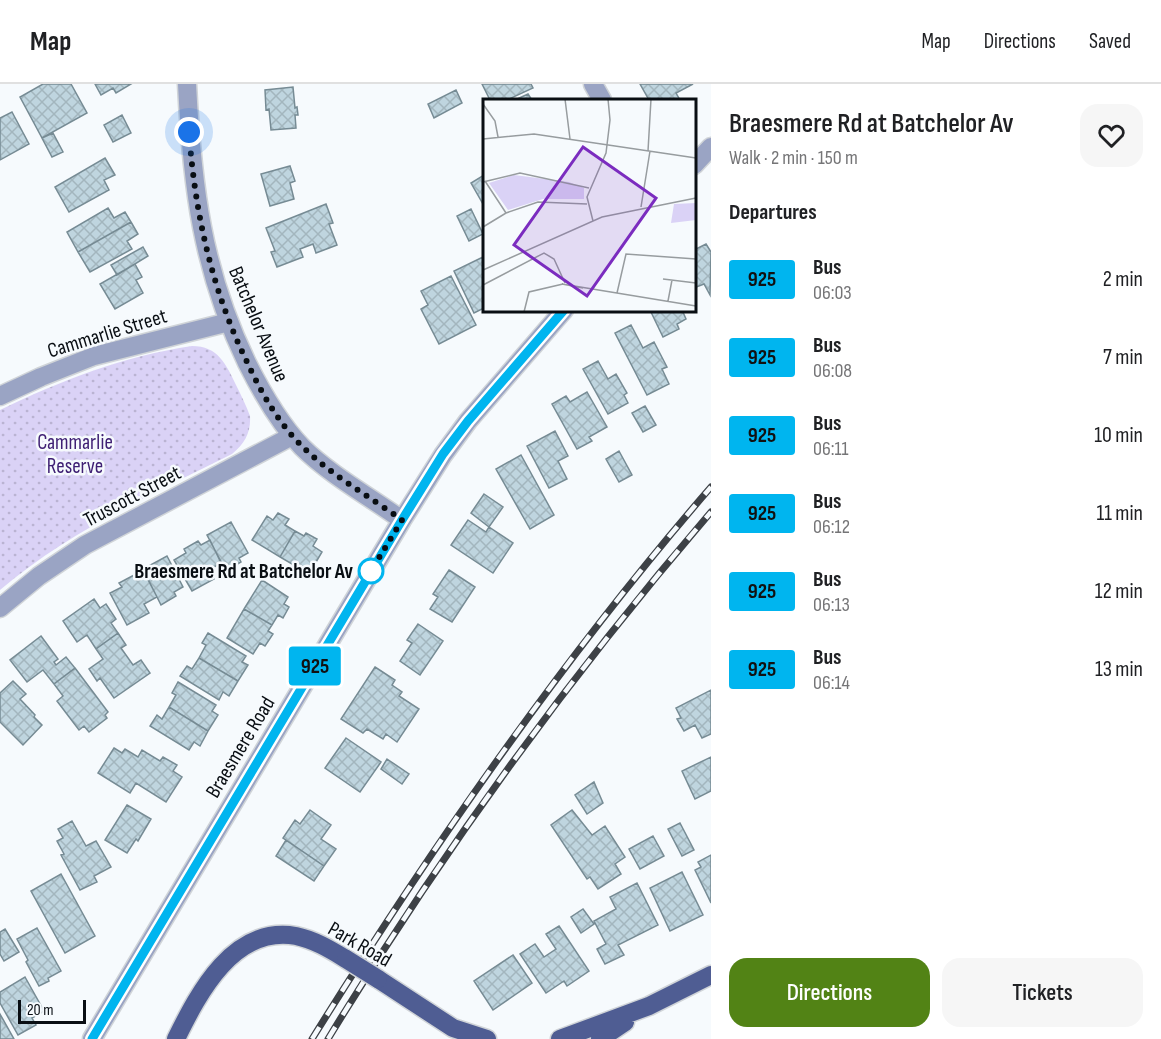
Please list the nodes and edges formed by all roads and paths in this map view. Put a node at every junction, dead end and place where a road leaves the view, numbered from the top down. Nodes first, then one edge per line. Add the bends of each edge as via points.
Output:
1 (187, 84) edge
2 (593, 84) edge
3 (601, 99) edge
4 (711, 147) edge
5 (696, 163) edge
6 (562, 312) edge
7 (229, 322) junction
8 (0, 396) edge
9 (292, 436) junction
10 (402, 520) junction
11 (0, 608) edge
12 (711, 975) edge
13 (649, 1006) junction
14 (455, 1033) edge
15 (92, 1039) edge
16 (176, 1039) edge
17 (487, 1039) edge
18 (560, 1039) edge
19 (600, 1039) edge

1 - 7 street, Batchelor Avenue via 197,207 212,276
2 - 3 street
4 - 5 street
6 - 10 street, Braesmere Road via 468,421
7 - 8 street, Cammarlie Street via 94,356
7 - 9 street, Batchelor Avenue via 258,386
9 - 10 street, Batchelor Avenue via 313,457
9 - 11 street, Truscott Street via 85,545
10 - 15 street, Braesmere Road
12 - 13 main road
13 - 18 main road
13 - 19 main road
14 - 16 main road, Park Road, bridge via 322,945 297,936 273,935 253,941 231,955 193,1005
14 - 17 main road, Park Road

